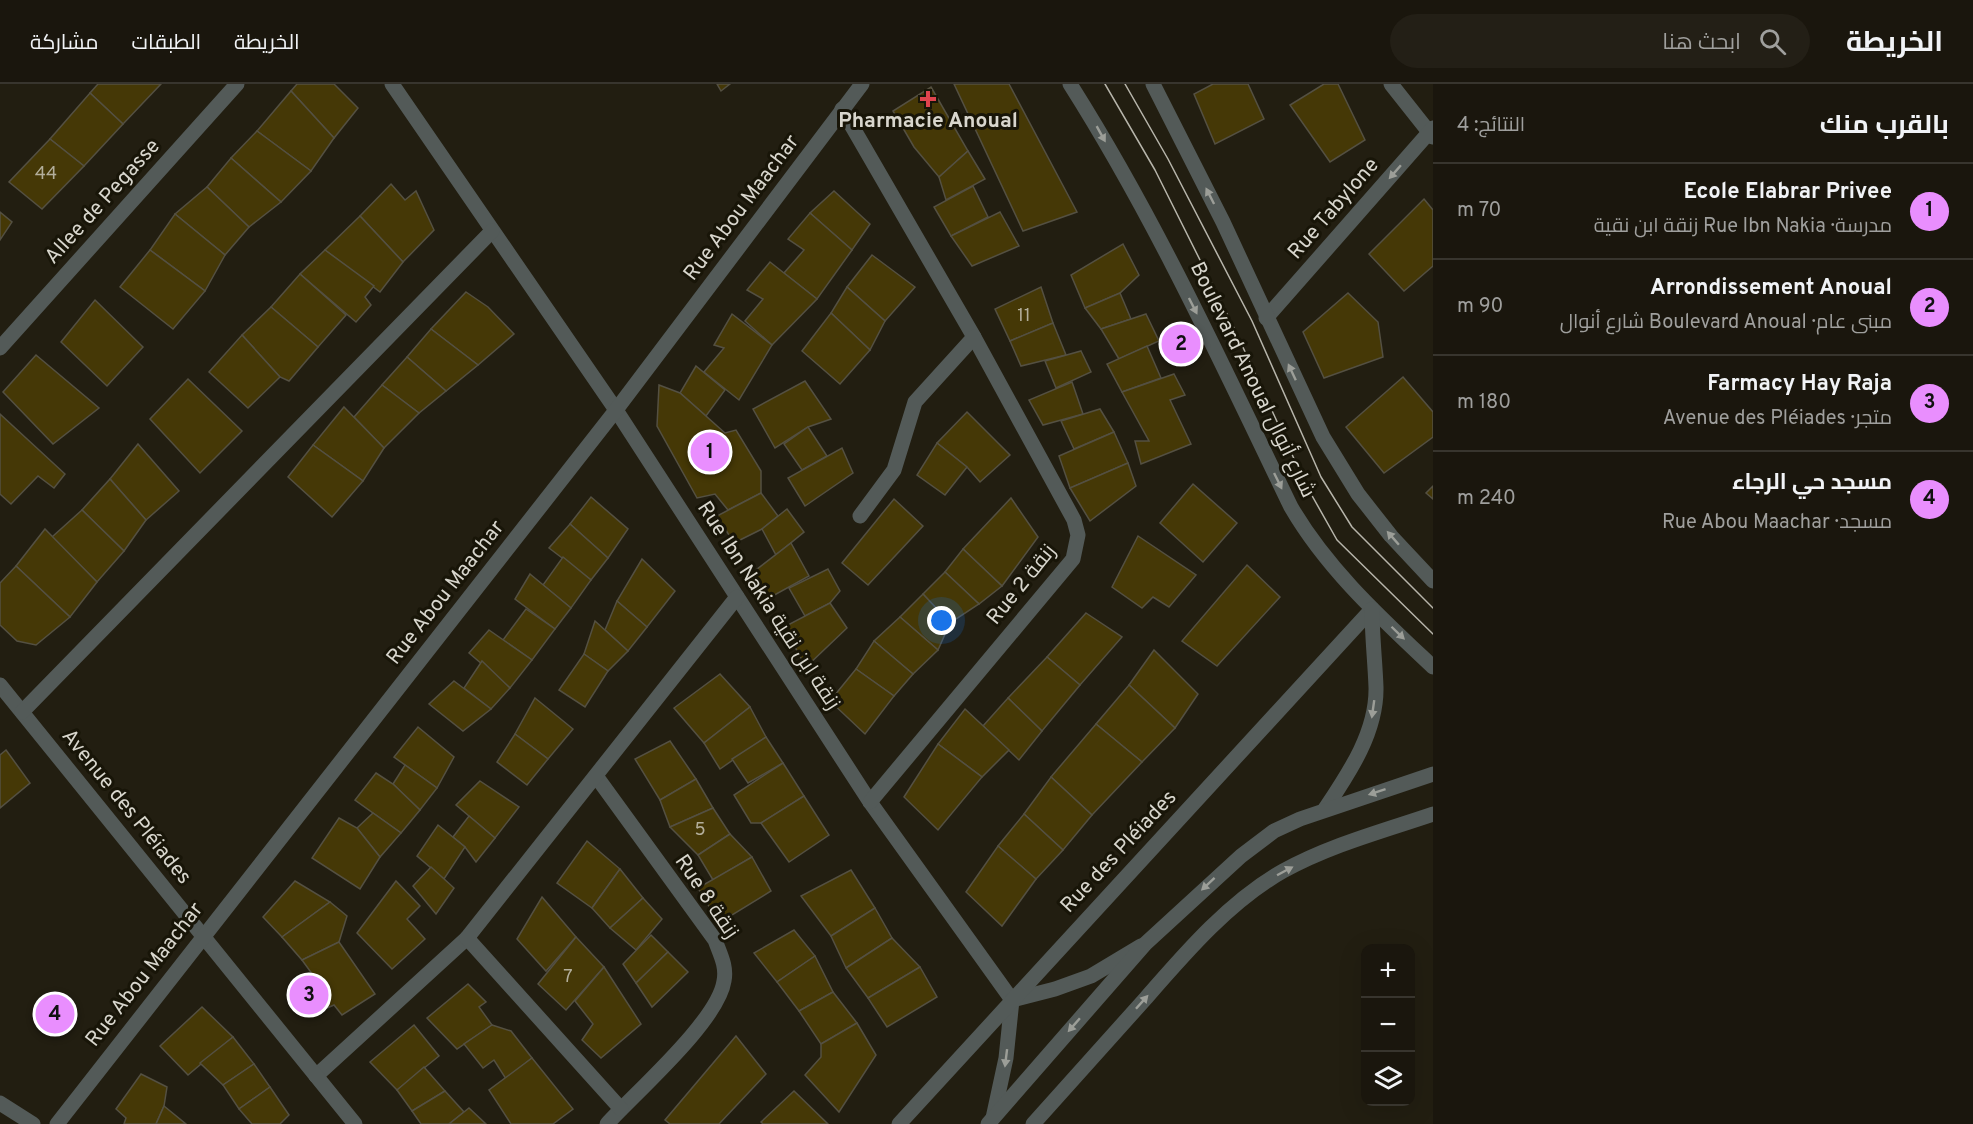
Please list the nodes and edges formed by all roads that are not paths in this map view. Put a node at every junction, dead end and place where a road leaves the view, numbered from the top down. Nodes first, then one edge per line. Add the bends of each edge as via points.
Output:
1 (237, 84) edge
2 (392, 84) edge
3 (862, 84) edge
4 (1070, 84) edge
5 (1153, 84) edge
6 (1391, 84) edge
7 (842, 109) junction
8 (1432, 133) edge
9 (492, 231) junction
10 (1266, 318) junction
11 (974, 337) junction
12 (0, 348) edge
13 (616, 410) junction
14 (860, 516) dead end
15 (1433, 581) edge
16 (737, 597) junction
17 (1372, 609) junction
18 (1433, 667) edge
19 (0, 685) edge
20 (22, 712) junction
21 (1433, 774) edge
22 (596, 776) junction
23 (870, 802) junction
24 (1325, 809) junction
25 (1433, 814) edge
26 (203, 935) junction
27 (467, 938) junction
28 (1146, 944) junction
29 (1012, 1000) junction
30 (316, 1076) junction
31 (0, 1103) edge
32 (621, 1108) junction
33 (990, 1121) edge
34 (33, 1124) edge
35 (57, 1124) edge
36 (355, 1124) edge
37 (607, 1124) edge
38 (898, 1124) edge
39 (1033, 1124) edge

1 - 12 street, Allee de Pegasse
2 - 9 street, Rue Ibn Nakia زنقة ابن نقية
3 - 7 street, Rue Abou Maachar
4 -> 17 street, Boulevard Anoual شارع أنوال via 1172,264 1296,516 1307,535
10 -> 5 street, Boulevard Anoual شارع أنوال via 1223,222
6 - 8 street
7 - 11 street, Rue 2 زنقة
7 - 13 street, Rue Abou Maachar
8 -> 10 street, Rue Tabylone
9 - 13 street, Rue Ibn Nakia زنقة ابن نقية
9 - 20 street
15 -> 10 street, Boulevard Anoual شارع أنوال via 1358,494 1323,437
11 - 14 street via 915,402 894,470
11 - 23 street, Rue 2 زنقة via 1074,520 1077,546 1073,559
13 - 16 street, Rue Ibn Nakia زنقة ابن نقية
13 - 26 street, Rue Abou Maachar
16 - 22 street
16 - 23 street, Rue Ibn Nakia زنقة ابن نقية
17 -> 18 street, Boulevard Anoual شارع أنوال
17 -> 24 street via 1376,688 1373,717 1347,776
17 - 29 street, Rue des Pléiades
19 - 20 street, Avenue des Pléiades
20 - 26 street, Avenue des Pléiades
21 -> 24 street
22 - 27 street
22 - 32 street, Rue 8 زنقة via 715,940 724,965 724,982 702,1024
23 - 29 street, Rue Ibn Nakia زنقة ابن نقية
24 -> 28 street via 1274,831 1241,856
39 -> 25 street via 1179,961 1261,885 1333,848
26 - 30 street, Avenue des Pléiades
26 - 35 street, Rue Abou Maachar
27 - 30 street
27 - 32 street
28 - 29 street via 1091,976
28 -> 33 street
29 -> 33 street via 1006,1058
29 - 38 street, Rue des Pléiades
30 - 36 street, Avenue des Pléiades
31 - 34 street
32 - 37 street, Rue 8 زنقة

